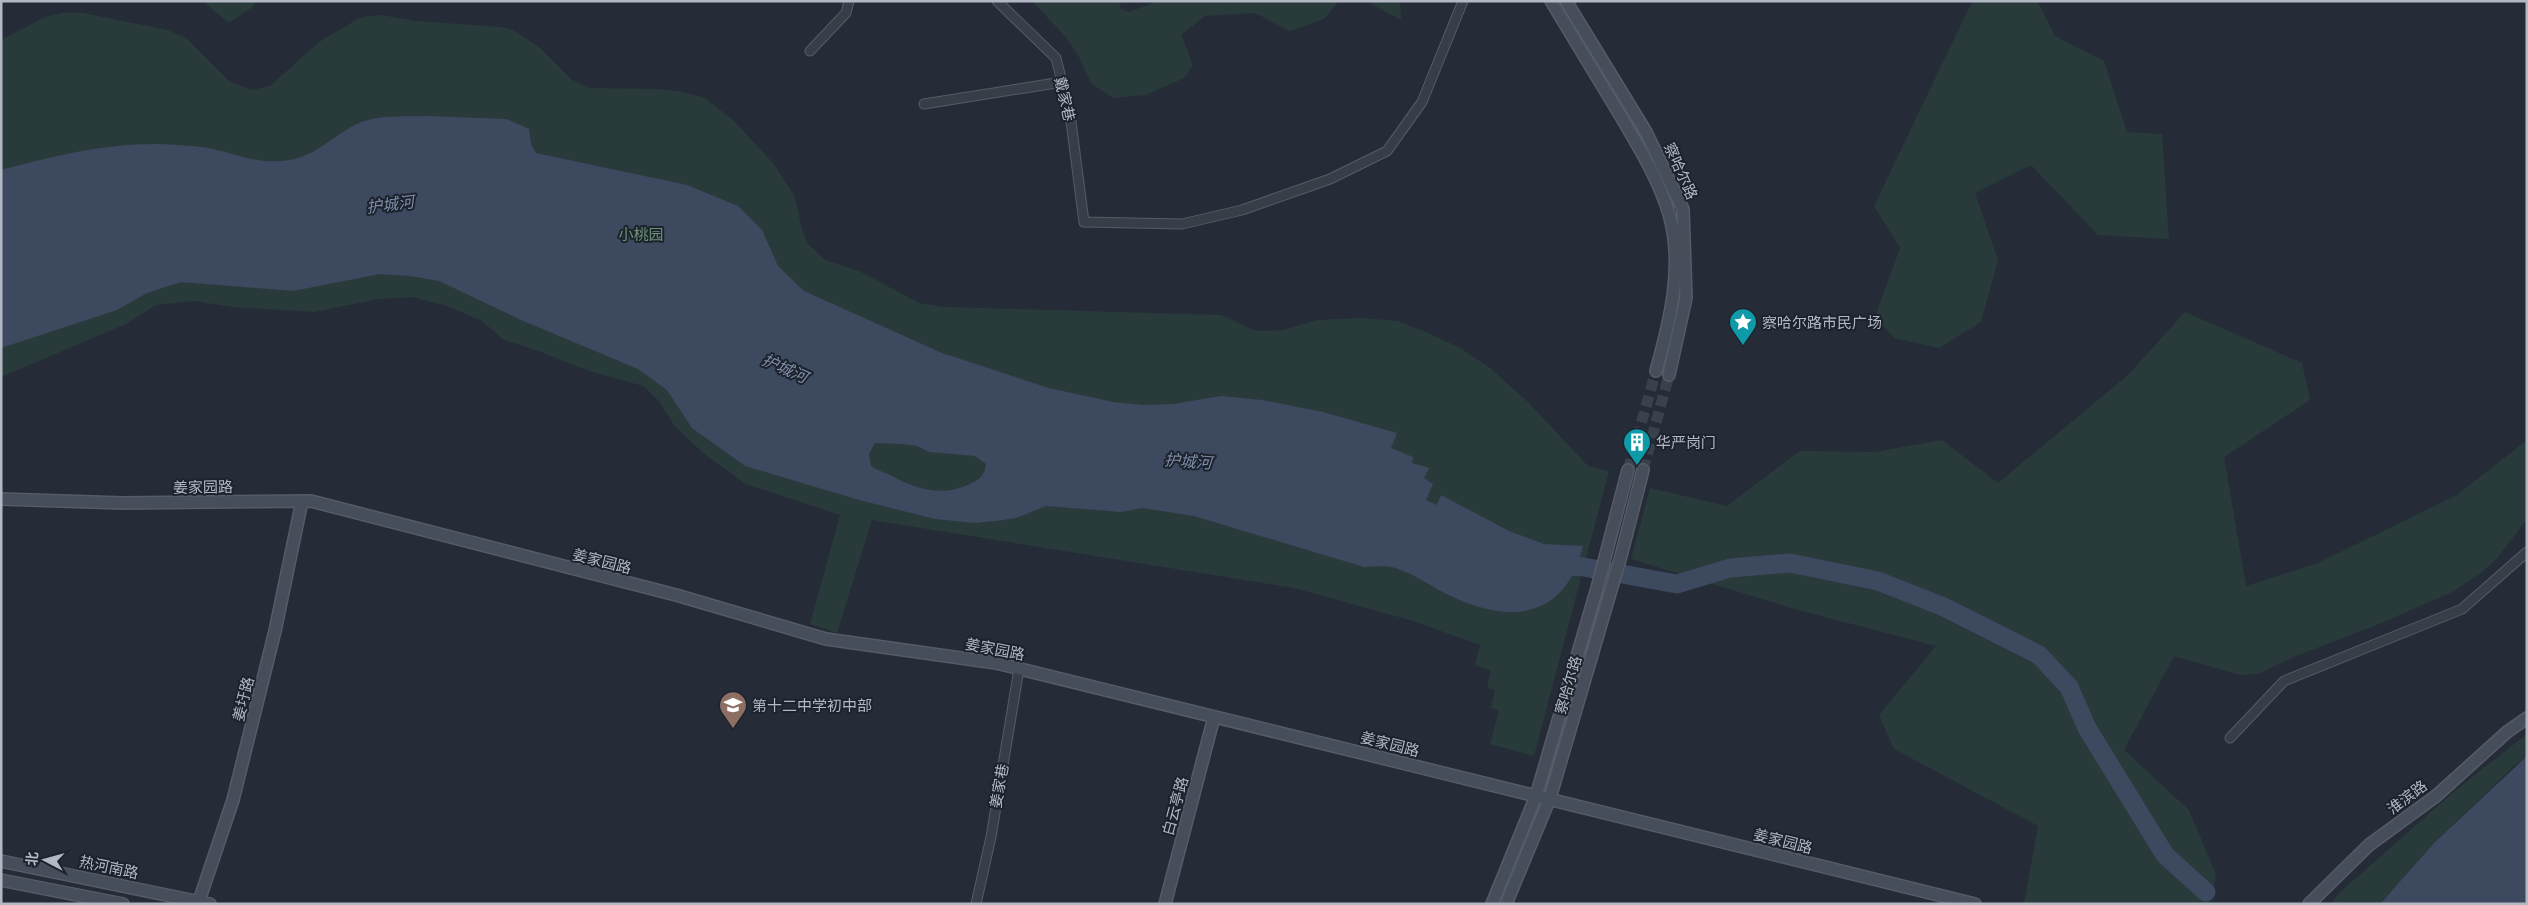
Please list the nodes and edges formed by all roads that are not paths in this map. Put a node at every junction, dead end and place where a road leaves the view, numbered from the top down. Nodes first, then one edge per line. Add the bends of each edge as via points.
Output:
1 (849, 1) edge
2 (997, 1) edge
3 (1463, 1) edge
4 (1551, 1) edge
5 (1566, 1) edge
6 (810, 51) dead end
7 (1062, 82) junction
8 (924, 104) dead end
9 (1656, 371) tunnel mouth
10 (1669, 375) tunnel mouth
11 (1628, 470) tunnel mouth
12 (1643, 470) tunnel mouth
13 (1, 499) edge
14 (302, 501) junction
15 (2527, 552) edge
16 (1019, 669) junction
17 (1214, 717) junction
18 (2527, 718) edge
19 (2230, 738) dead end
20 (1536, 796) junction
21 (1550, 798) junction
22 (1, 861) edge
23 (1, 880) edge
24 (203, 903) edge
25 (123, 904) edge
26 (976, 904) edge
27 (1164, 904) edge
28 (1492, 904) edge
29 (1506, 904) edge
30 (1975, 904) edge
31 (2308, 904) edge

1 - 6 street via 846,12
2 - 7 street, 戴家巷 via 1056,58
3 - 7 street, 戴家巷 via 1422,102 1387,151 1330,179 1233,212 1182,224 1084,222 1070,114
4 - 9 street, 察哈尔路 via 1650,168 1669,214 1675,267 1673,294
5 - 10 street, 察哈尔路 via 1646,132 1683,209 1686,298
7 - 8 street
11 - 20 street, 察哈尔路
12 - 21 street, 察哈尔路
13 - 14 street, 姜家园路 via 122,503
14 - 16 street, 姜家园路 via 676,595 826,639
14 - 24 street, 姜圩路 via 275,632 233,800
15 - 19 street via 2462,609 2284,681
16 - 17 street, 姜家园路
16 - 26 street, 姜家巷 via 991,837
17 - 20 street, 姜家园路
17 - 27 street, 白云亭路
18 - 31 street, 淮滨路 via 2436,796 2369,844
20 - 21 street, 姜家园路
20 - 28 street, 察哈尔路
21 - 29 street, 察哈尔路
21 - 30 street, 姜家园路
22 - 24 street, 热河南路
23 - 25 street

